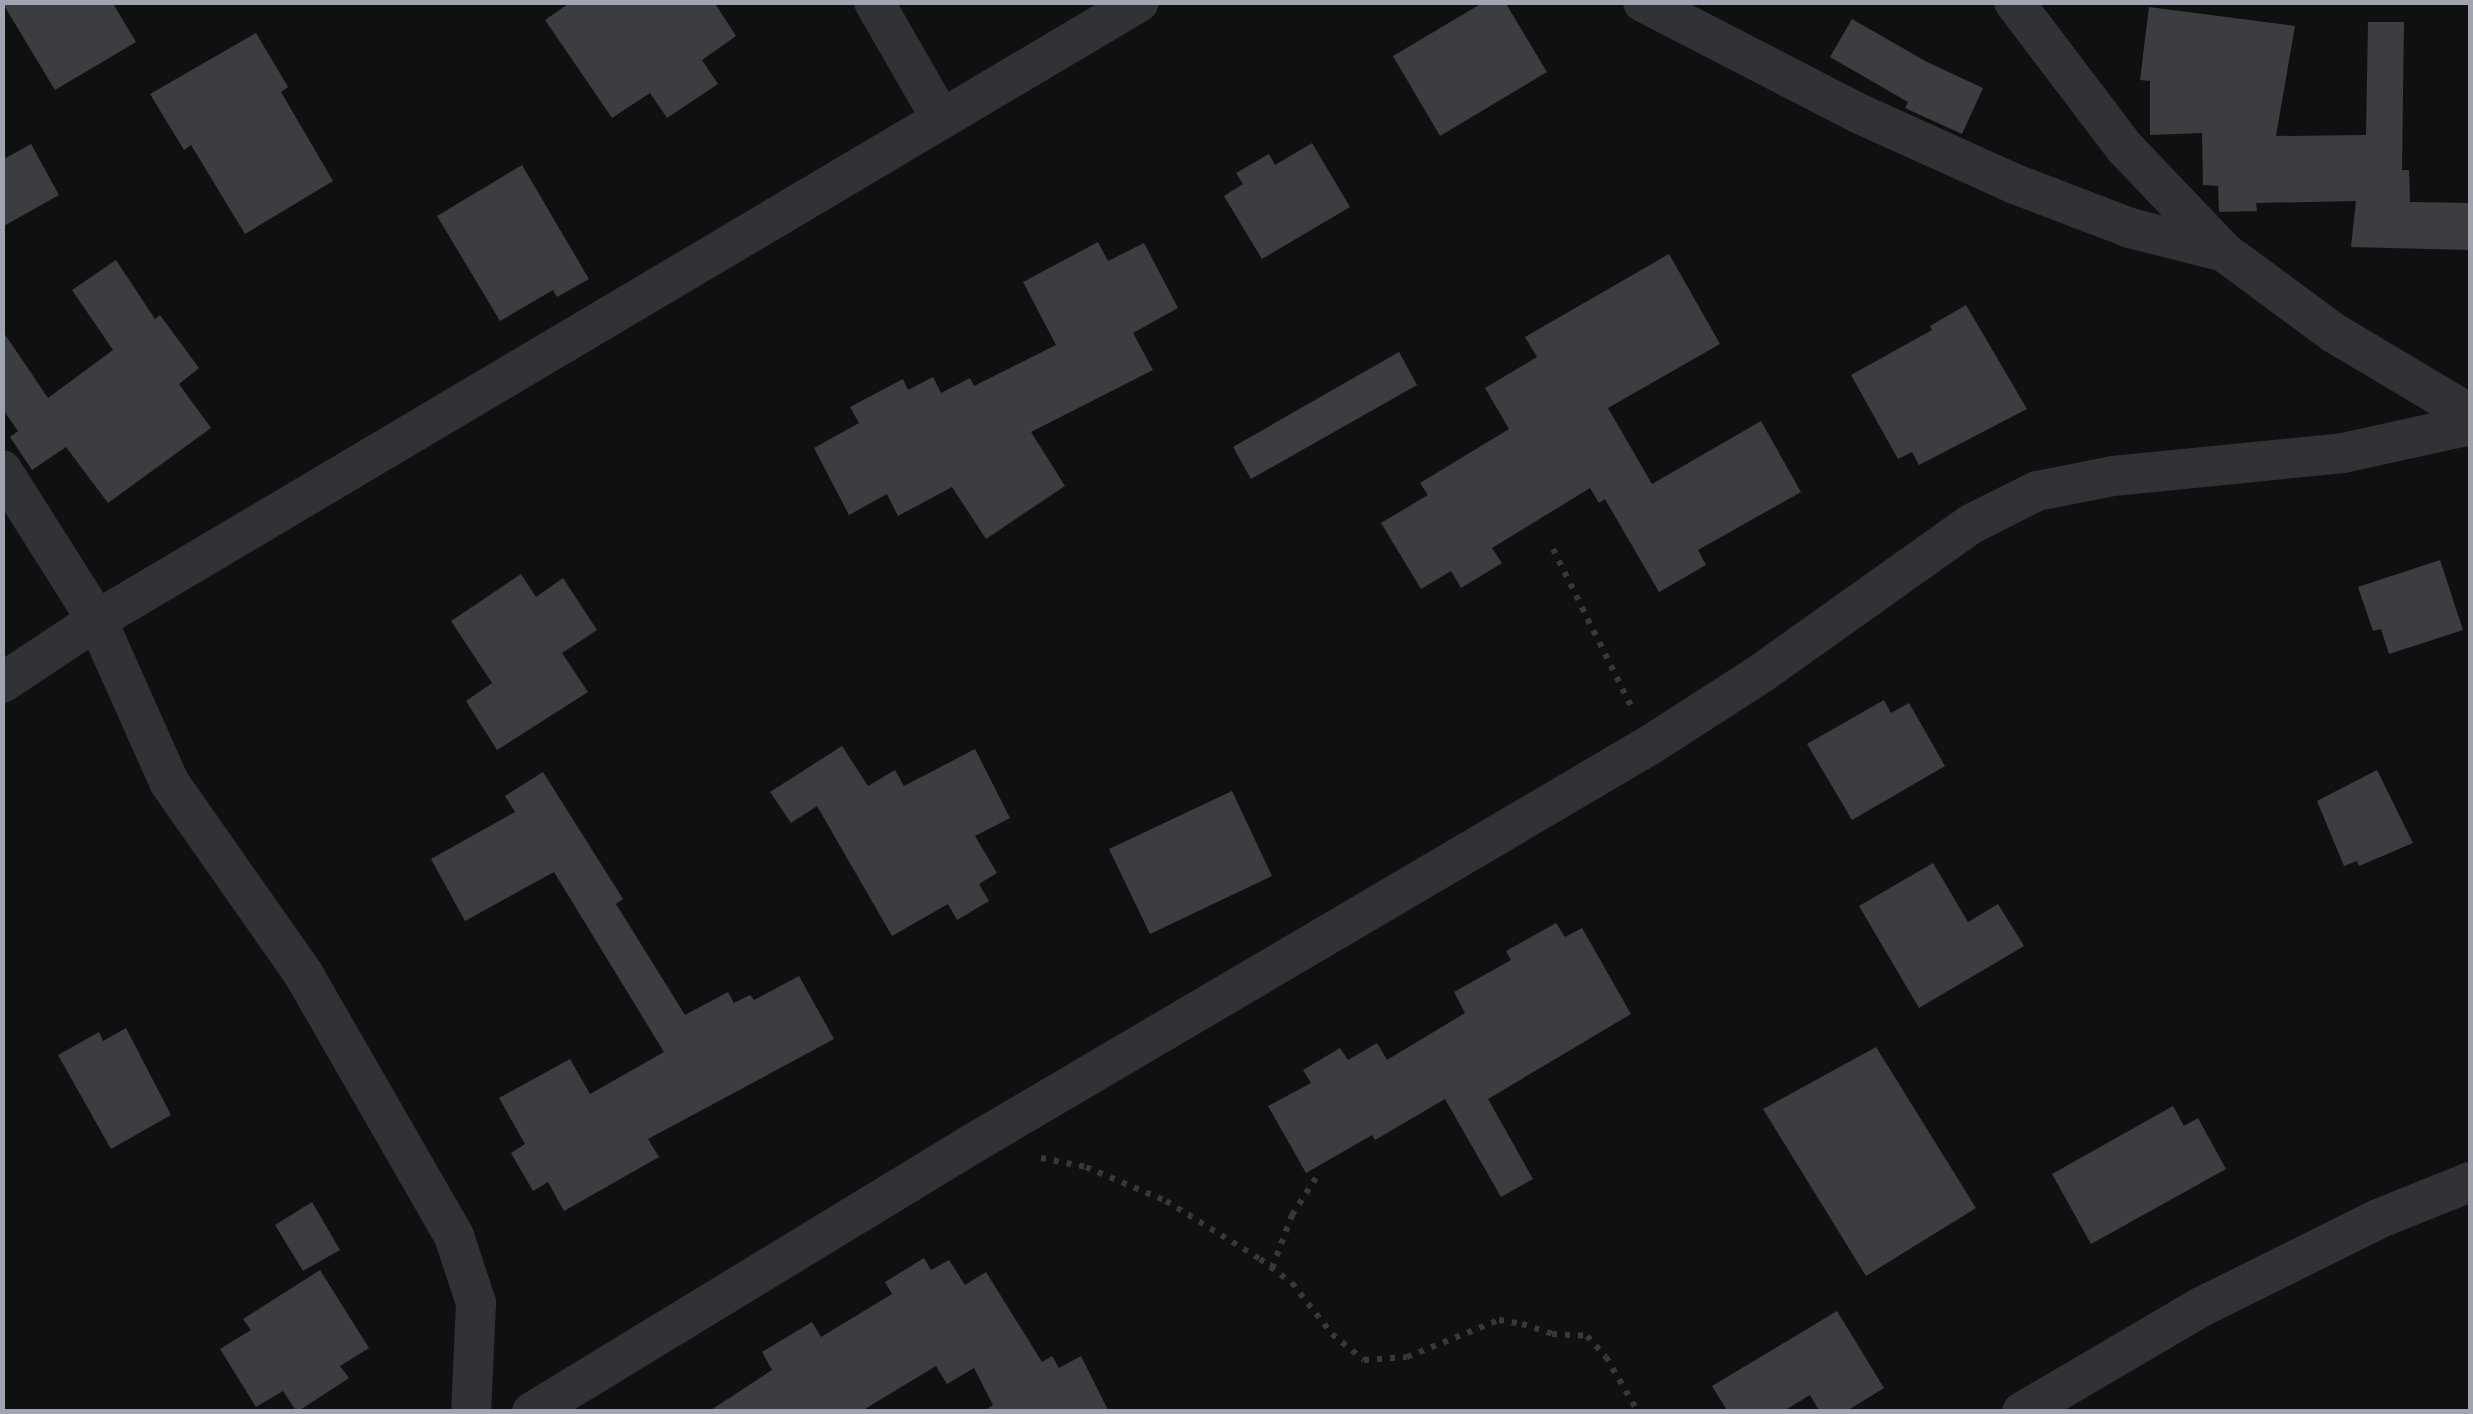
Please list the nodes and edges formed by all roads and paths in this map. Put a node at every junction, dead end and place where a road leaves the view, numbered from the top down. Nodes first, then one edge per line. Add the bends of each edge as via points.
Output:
1 (874, 2) edge
2 (1139, 2) edge
3 (1643, 2) edge
4 (2014, 2) edge
5 (940, 117) junction
6 (2224, 252) junction
7 (2470, 414) edge
8 (2470, 425) edge
9 (2, 470) edge
10 (1553, 549) dead end
11 (97, 620) junction
12 (2, 683) edge
13 (1650, 745) junction
14 (972, 1144) junction
15 (1317, 1176) dead end
16 (2470, 1182) edge
17 (1272, 1268) junction
18 (553, 1406) edge
19 (471, 1412) edge
20 (1638, 1412) edge
21 (2022, 1412) edge

1 - 5 street
2 - 5 street
3 - 6 street via 1860,114 2015,184 2130,228
4 - 6 street via 2126,148
5 - 11 street
6 - 7 street via 2334,333
8 - 13 street via 2343,454 2113,476 2037,491 1971,524
9 - 11 street
10 - 13 path
11 - 12 street
11 - 19 street via 169,782 304,975 454,1236 476,1303
13 - 14 street
14 - 17 path via 1086,1167 1166,1201
14 - 18 street
15 - 17 path via 1292,1215
16 - 21 street via 2378,1219 2201,1307
17 - 20 path via 1364,1360 1407,1357 1499,1320 1587,1336

